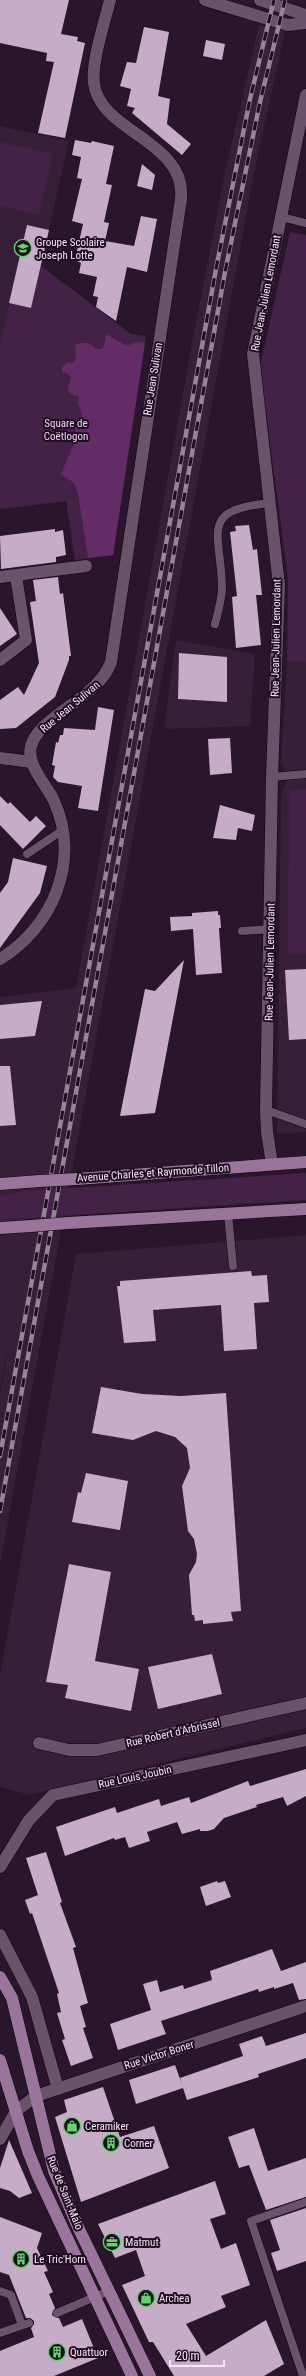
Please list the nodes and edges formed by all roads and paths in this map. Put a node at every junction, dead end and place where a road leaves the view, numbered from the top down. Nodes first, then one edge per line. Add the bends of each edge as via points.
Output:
1 (110, 0) edge
2 (205, 0) edge
3 (260, 0) edge
4 (306, 15) edge
5 (306, 23) edge
6 (306, 95) edge
7 (281, 217) junction
8 (306, 223) edge
9 (270, 503) junction
10 (86, 566) dead end
11 (16, 576) junction
12 (0, 578) edge
13 (215, 624) dead end
14 (0, 660) edge
15 (0, 758) edge
16 (32, 762) junction
17 (306, 774) edge
18 (272, 777) junction
19 (63, 830) junction
20 (27, 854) dead end
21 (271, 929) junction
22 (242, 931) dead end
23 (0, 959) edge
24 (266, 1110) junction
25 (306, 1124) edge
26 (306, 1162) edge
27 (272, 1164) junction
28 (0, 1184) edge
29 (306, 1209) edge
30 (228, 1214) junction
31 (0, 1228) edge
32 (233, 1266) dead end
33 (306, 1703) edge
34 (306, 1740) edge
35 (39, 1743) dead end
36 (0, 1868) edge
37 (0, 1935) edge
38 (0, 1977) edge
39 (306, 2006) edge
40 (0, 2060) edge
41 (58, 2089) junction
42 (36, 2096) junction
43 (16, 2111) junction
44 (0, 2138) edge
45 (306, 2202) edge
46 (0, 2291) edge
47 (109, 2291) junction
48 (94, 2297) junction
49 (57, 2313) dead end
50 (0, 2333) edge
51 (132, 2376) edge
52 (150, 2376) edge
53 (303, 2376) edge

1 - 16 street, Rue Jean Sulivan via 95,66 95,91 103,105 170,161 182,184 182,199 111,662 105,678 34,739 30,755
2 - 5 street via 288,25
3 - 4 street
6 - 7 street, Rue Jean-Julien Lemordant
7 - 8 lane
7 - 9 street, Rue Jean-Julien Lemordant via 253,354
9 - 13 lane via 231,510 221,520 217,536 222,588
9 - 18 street, Rue Jean-Julien Lemordant via 279,585
10 - 11 street
11 - 12 street
11 - 14 street via 26,640
15 - 16 street
16 - 19 street via 54,802
17 - 18 lane
18 - 21 street, Rue Jean-Julien Lemordant
19 - 20 lane
19 - 23 street via 64,865 49,911 28,938
21 - 22 lane
21 - 24 street, Rue Jean-Julien Lemordant
24 - 25 lane
24 - 27 street, Rue Jean-Julien Lemordant via 266,1132
26 - 27 main road, Avenue Charles et Raymonde Tillon
27 - 28 main road, Avenue Charles et Raymonde Tillon, bridge
29 - 30 main road
30 - 31 main road, bridge
30 - 32 lane
33 - 35 street, Rue Robert d'Arbrissel via 97,1750 70,1750
34 - 36 street, Rue Louis Joubin via 53,1794 29,1820
37 - 41 street via 32,1997
38 - 42 main road, Rue de Saint-Malo via 12,1998
39 - 41 street, Rue Victor Boner
40 - 43 main road, Rue de Saint-Malo
41 - 42 street, Rue Victor Boner
42 - 43 street, Rue Victor Boner
42 - 47 main road, Rue de Saint-Malo via 54,2171
43 - 44 street
43 - 48 main road, Rue de Saint-Malo via 35,2169
45 - 53 lane via 251,2221
46 - 50 lane via 11,2295 25,2324
47 - 48 lane
47 - 52 main road, Rue de Saint-Malo
48 - 49 lane
48 - 51 main road, Rue de Saint-Malo

